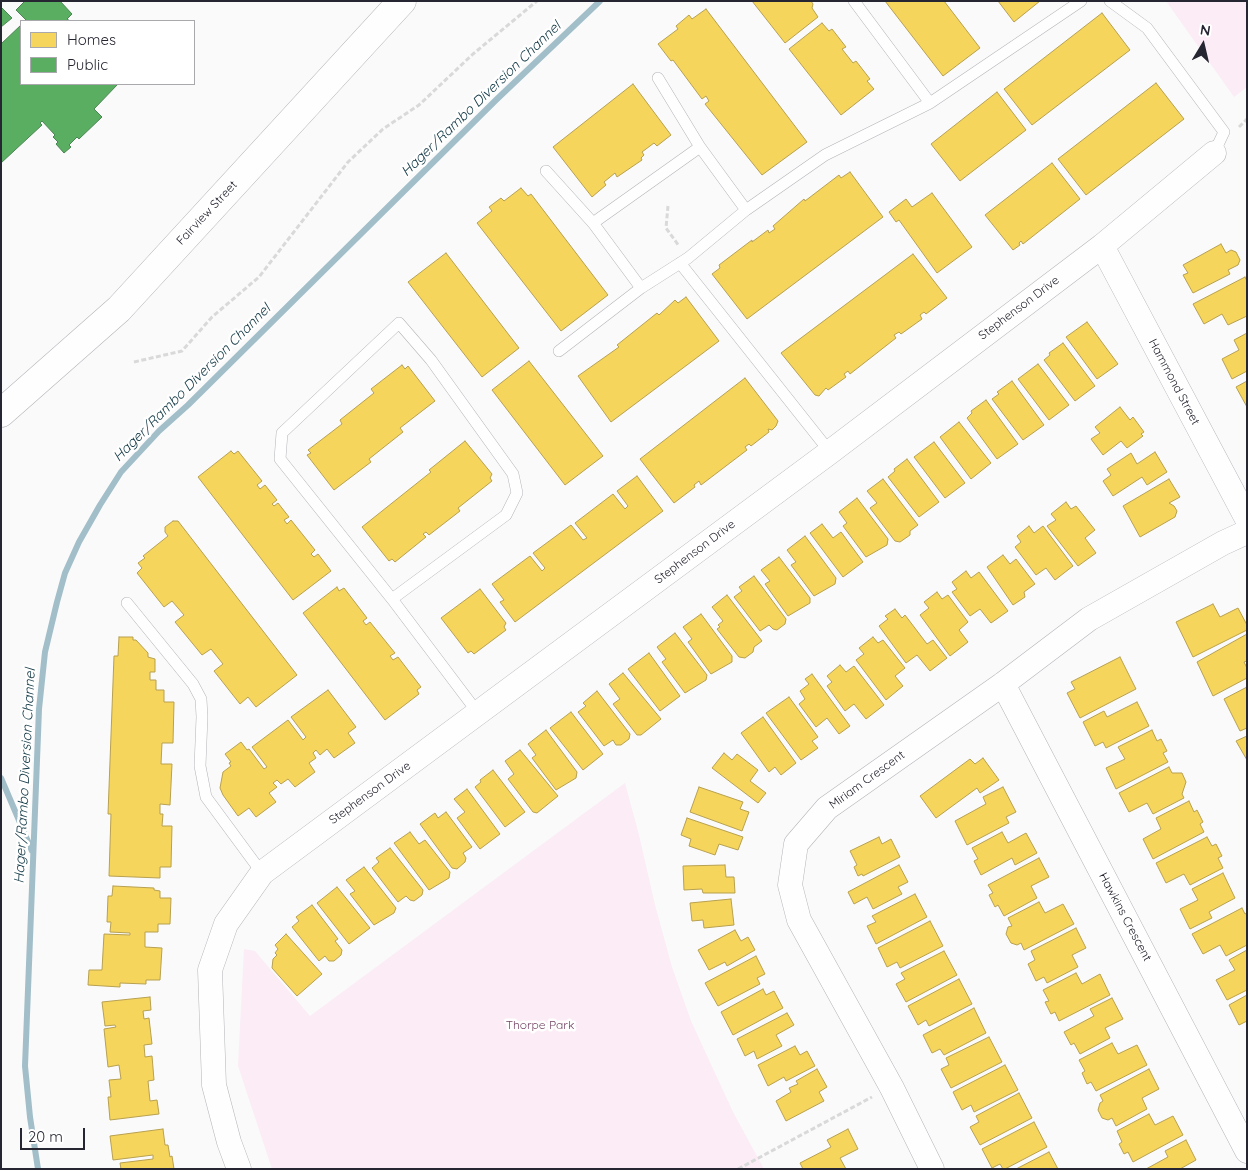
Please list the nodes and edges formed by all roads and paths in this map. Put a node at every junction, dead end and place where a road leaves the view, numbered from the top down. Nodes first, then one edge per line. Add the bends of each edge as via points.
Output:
1 (402, 1) edge
2 (537, 1) edge
3 (854, 1) edge
4 (1081, 1) edge
5 (1110, 1) edge
6 (658, 78) dead end
7 (930, 103) junction
8 (700, 147) junction
9 (1214, 152) joint
10 (546, 171) dead end
11 (668, 206) dead end
12 (746, 210) junction
13 (593, 223) junction
14 (1102, 246) junction
15 (684, 260) junction
16 (642, 288) junction
17 (559, 351) dead end
18 (134, 362) dead end
19 (1, 413) edge
20 (830, 452) junction
21 (1247, 519) edge
22 (1247, 532) edge
23 (392, 599) junction
24 (127, 603) dead end
25 (1003, 684) junction
26 (478, 713) junction
27 (262, 873) junction
28 (892, 1088) junction
29 (1247, 1151) edge
30 (239, 1169) edge
31 (738, 1169) edge
32 (932, 1169) edge

1 - 19 main road, Fairview Street via 119,309
2 - 18 path via 472,54 419,105 384,129 348,162 260,277 212,317 182,352
3 - 7 lane
4 - 7 lane
5 - 9 lane, Stephenson Drive via 1147,28 1224,132
6 - 8 lane
7 - 12 lane via 825,155
8 - 12 lane
8 - 13 lane
9 - 14 street, Stephenson Drive
10 - 13 lane
11 - 15 path via 666,228
12 - 15 lane
13 - 16 lane
14 - 20 street, Stephenson Drive
14 - 21 street, Hammond Street
15 - 16 lane
15 - 20 lane
16 - 17 lane
20 - 26 street, Stephenson Drive
22 - 25 street, Miriam Crescent via 1089,618
23 - 23 lane via 506,515 517,493 514,474 431,360 399,323 282,433 280,459
23 - 26 lane
24 - 27 lane via 193,684 201,699 200,766 206,797
25 - 28 street, Miriam Crescent via 827,808 796,844 790,885 799,920
25 - 29 street, Hawkins Crescent
26 - 27 street, Stephenson Drive
27 - 30 street, Stephenson Drive via 226,924 210,970 214,1085
28 - 31 path
28 - 32 street, Miriam Crescent

